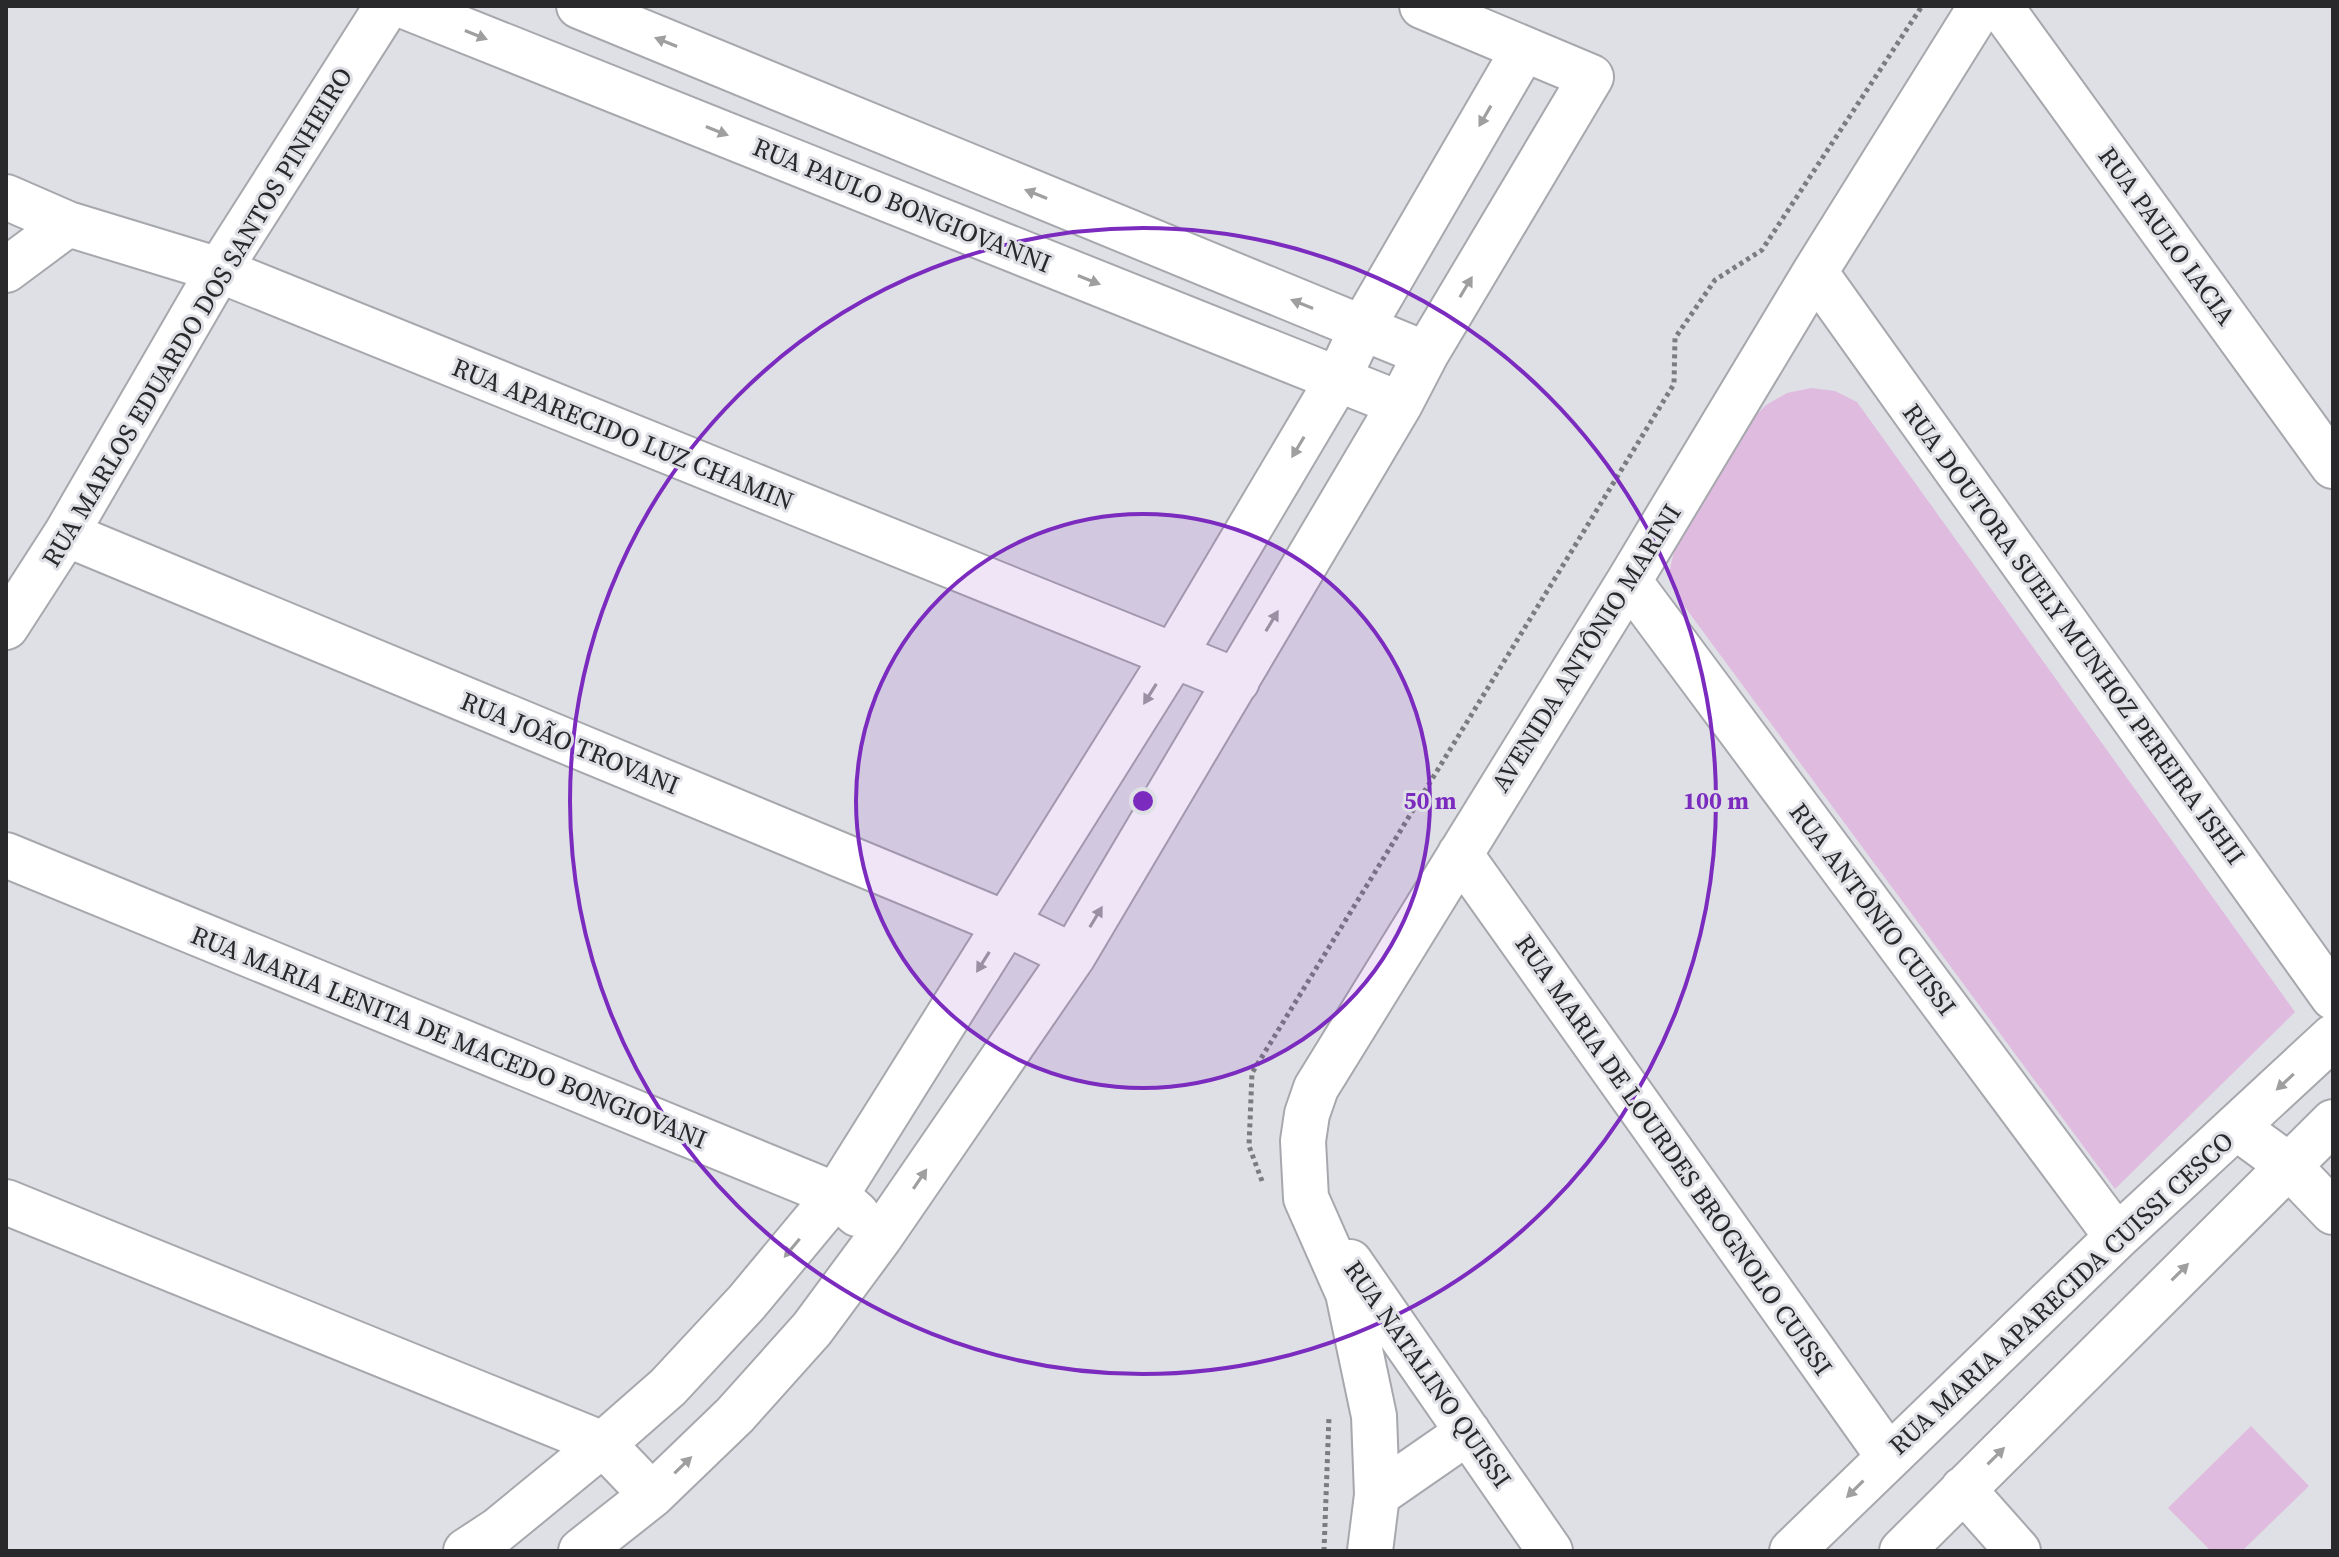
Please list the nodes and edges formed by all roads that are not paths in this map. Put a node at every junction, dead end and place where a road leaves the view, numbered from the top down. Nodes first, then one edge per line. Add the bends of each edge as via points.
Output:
1 (387, 6) edge
2 (404, 6) edge
3 (579, 6) edge
4 (1422, 6) edge
5 (1981, 6) edge
6 (2000, 6) edge
7 (1524, 49) junction
8 (6, 197) edge
9 (68, 224) junction
10 (6, 270) edge
11 (219, 270) junction
12 (1815, 272) junction
13 (1362, 328) junction
14 (1426, 354) junction
15 (1338, 379) junction
16 (1400, 404) junction
17 (2333, 466) edge
18 (66, 534) junction
19 (1629, 581) junction
20 (6, 627) edge
21 (1173, 657) junction
22 (1237, 681) junction
23 (1460, 854) junction
24 (6, 855) edge
25 (1007, 924) junction
26 (1073, 956) junction
27 (2333, 997) edge
28 (2333, 1037) edge
29 (2333, 1122) edge
30 (2236, 1127) junction
31 (2288, 1165) junction
32 (836, 1195) junction
33 (1306, 1198) junction
34 (6, 1202) edge
35 (2333, 1212) edge
36 (880, 1237) junction
37 (2117, 1237) junction
38 (1468, 1432) junction
39 (603, 1444) junction
40 (1888, 1456) junction
41 (1963, 1489) junction
42 (652, 1495) junction
43 (1377, 1495) junction
44 (466, 1551) edge
45 (581, 1551) edge
46 (1370, 1551) edge
47 (1550, 1551) edge
48 (1792, 1551) edge
49 (1902, 1551) edge
50 (2018, 1551) edge

1 - 11 street, RUA MARLOS EDUARDO DOS SANTOS PINHEIRO
2 -> 15 street, RUA PAULO BONGIOVANNI
13 -> 3 street
4 - 7 street
5 - 12 street, AVENIDA ANTÔNIO MARINI
6 - 17 street, RUA PAULO IACIA
7 -> 13 street
14 -> 7 street via 1591,77
8 - 9 street, RUA APARECIDO LUZ CHAMIN
9 - 10 street
9 - 11 street, RUA APARECIDO LUZ CHAMIN
11 - 18 street, RUA MARLOS EDUARDO DOS SANTOS PINHEIRO
11 - 21 street, RUA APARECIDO LUZ CHAMIN
12 - 19 street, AVENIDA ANTÔNIO MARINI
12 - 27 street, RUA DOUTORA SUELY MUNHOZ PEREIRA ISHII
13 - 14 street
13 - 15 street
14 - 16 street
15 - 16 street, RUA PAULO BONGIOVANNI
15 -> 21 street
22 -> 16 street
18 - 20 street, RUA MARLOS EDUARDO DOS SANTOS PINHEIRO
18 - 25 street, RUA JOÃO TROVANI
19 - 23 street, AVENIDA ANTÔNIO MARINI
19 - 37 street, RUA ANTÔNIO CUISSI
21 - 22 street, RUA APARECIDO LUZ CHAMIN
21 -> 25 street
26 -> 22 street
23 - 33 street, AVENIDA ANTÔNIO MARINI via 1316,1088 1303,1141
23 - 40 street, RUA MARIA DE LOURDES BROGNOLO CUISSI
24 - 32 street, RUA MARIA LENITA DE MACEDO BONGIOVANI
25 - 26 street, RUA JOÃO TROVANI
25 -> 32 street
36 -> 26 street
28 -> 30 street, RUA MARIA APARECIDA CUISSI CESCO
29 - 31 street
30 - 31 street
30 - 37 street, RUA MARIA APARECIDA CUISSI CESCO
31 - 35 street
41 -> 31 street
32 - 36 street, RUA MARIA LENITA DE MACEDO BONGIOVANI
32 -> 39 street via 668,1387
33 - 38 street, RUA NATALINO QUISSI
33 - 43 street, AVENIDA ANTÔNIO MARINI via 1348,1293 1374,1416
34 - 39 street
42 -> 36 street via 793,1351
37 - 40 street, RUA MARIA APARECIDA CUISSI CESCO
38 - 43 street
38 - 47 street, RUA NATALINO QUISSI
39 - 42 street
39 - 44 street
40 -> 48 street, RUA MARIA APARECIDA CUISSI CESCO
41 - 49 street
41 - 50 street
42 - 45 street
43 - 46 street, AVENIDA ANTÔNIO MARINI

